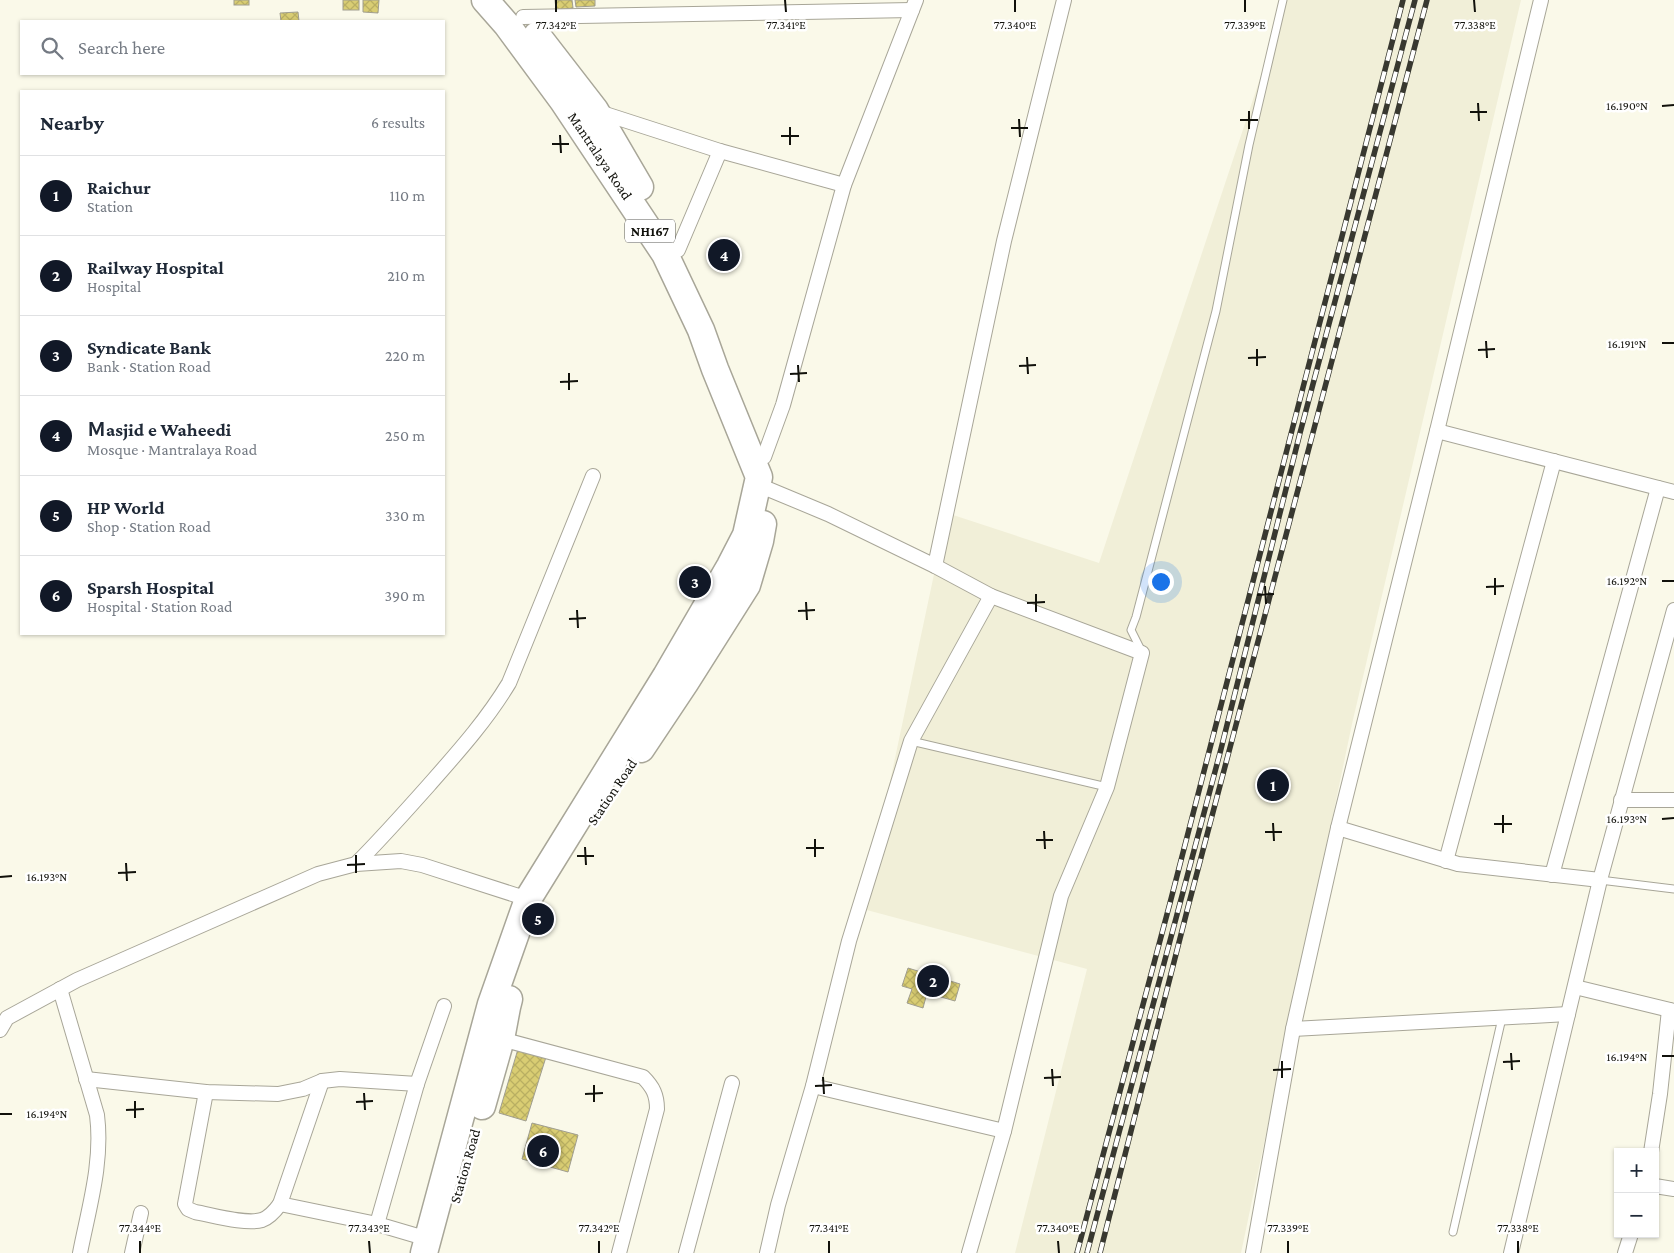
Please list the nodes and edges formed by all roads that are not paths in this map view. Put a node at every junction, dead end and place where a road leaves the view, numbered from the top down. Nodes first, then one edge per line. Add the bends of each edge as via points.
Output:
1 (484, 0) edge
2 (1064, 0) edge
3 (1282, 0) edge
4 (1541, 0) edge
5 (914, 5) edge
6 (515, 9) edge
7 (595, 110) junction
8 (720, 151) junction
9 (844, 184) junction
10 (678, 250) junction
11 (1437, 431) junction
12 (764, 457) junction
13 (1554, 461) junction
14 (593, 476) dead end
15 (1658, 488) junction
16 (763, 490) junction
17 (1674, 492) edge
18 (935, 566) junction
19 (991, 596) junction
20 (1674, 610) edge
21 (1142, 653) junction
22 (911, 741) junction
23 (1107, 787) junction
24 (1622, 800) junction
25 (1674, 800) edge
26 (1338, 828) junction
27 (1446, 861) junction
28 (356, 864) junction
29 (1552, 876) junction
30 (1600, 880) junction
31 (1674, 890) edge
32 (528, 899) junction
33 (1575, 987) junction
34 (60, 989) junction
35 (444, 1006) dead end
36 (1671, 1011) edge
37 (1568, 1014) junction
38 (4, 1017) edge
39 (1502, 1018) junction
40 (1294, 1029) junction
41 (0, 1030) edge
42 (501, 1039) junction
43 (86, 1080) junction
44 (322, 1081) junction
45 (732, 1083) dead end
46 (417, 1084) junction
47 (813, 1086) junction
48 (206, 1092) junction
49 (1667, 1096) edge
50 (1004, 1131) junction
51 (1652, 1148) edge
52 (1659, 1187) edge
53 (1674, 1189) edge
54 (280, 1204) junction
55 (142, 1213) dead end
56 (376, 1224) junction
57 (1453, 1232) dead end
58 (1630, 1238) edge
59 (431, 1248) edge
60 (80, 1253) edge
61 (132, 1253) edge
62 (620, 1253) edge
63 (686, 1253) edge
64 (767, 1253) edge
65 (969, 1253) edge
66 (1253, 1253) edge
67 (1511, 1253) edge
68 (1625, 1253) edge

1 - 16 highway, Mantralaya Road / NH167 via 507,25 563,101 665,254 701,330
2 - 18 street via 1004,242
3 - 21 lane via 1216,311 1131,630
4 - 11 street
5 - 6 street
5 - 9 street
6 - 7 highway, Mantralaya Road / NH167
7 - 8 street
7 - 10 highway, Mantralaya Road / NH167
8 - 9 street
8 - 10 street
9 - 12 street via 783,405
10 - 12 highway, Mantralaya Road / NH167 via 711,321
11 - 13 street
11 - 26 street
12 - 16 highway, Mantralaya Road / NH167 via 770,477
13 - 15 street
13 - 27 street
14 - 28 street via 508,683 495,706 473,735
15 - 17 street
15 - 29 street
16 - 18 street via 828,514
16 - 32 highway, Station Road / NH167 via 730,566
16 - 42 highway, Station Road / NH167 via 760,541 746,585 685,684 578,842 543,904 506,1007
18 - 19 street
19 - 21 street
19 - 22 street
20 - 24 street
21 - 23 street
22 - 23 lane
22 - 47 street via 849,941
23 - 50 street via 1060,896
24 - 25 street
24 - 30 street
26 - 27 street
26 - 40 street
27 - 29 street
28 - 32 street via 401,860
28 - 34 street via 318,874
29 - 30 street
30 - 31 lane
30 - 33 street
32 - 59 highway, Station Road / NH167 via 491,1004
33 - 36 street
33 - 37 street
34 - 38 street
34 - 43 street
35 - 46 street
36 - 49 street
37 - 39 street
37 - 67 street
38 - 41 street
39 - 40 street
39 - 57 lane
40 - 66 street
42 - 59 highway, Station Road / NH167
42 - 62 street via 643,1077 652,1086 657,1109
43 - 48 street
43 - 60 street via 100,1135 98,1163
44 - 46 street via 340,1079
44 - 48 street via 278,1094
44 - 54 street
45 - 63 street
46 - 56 street
47 - 50 street
47 - 64 street
48 - 54 street via 185,1204 188,1209 251,1222 263,1219
49 - 51 street
50 - 65 street
52 - 53 street
54 - 56 street
55 - 61 street
56 - 59 street
58 - 68 street

